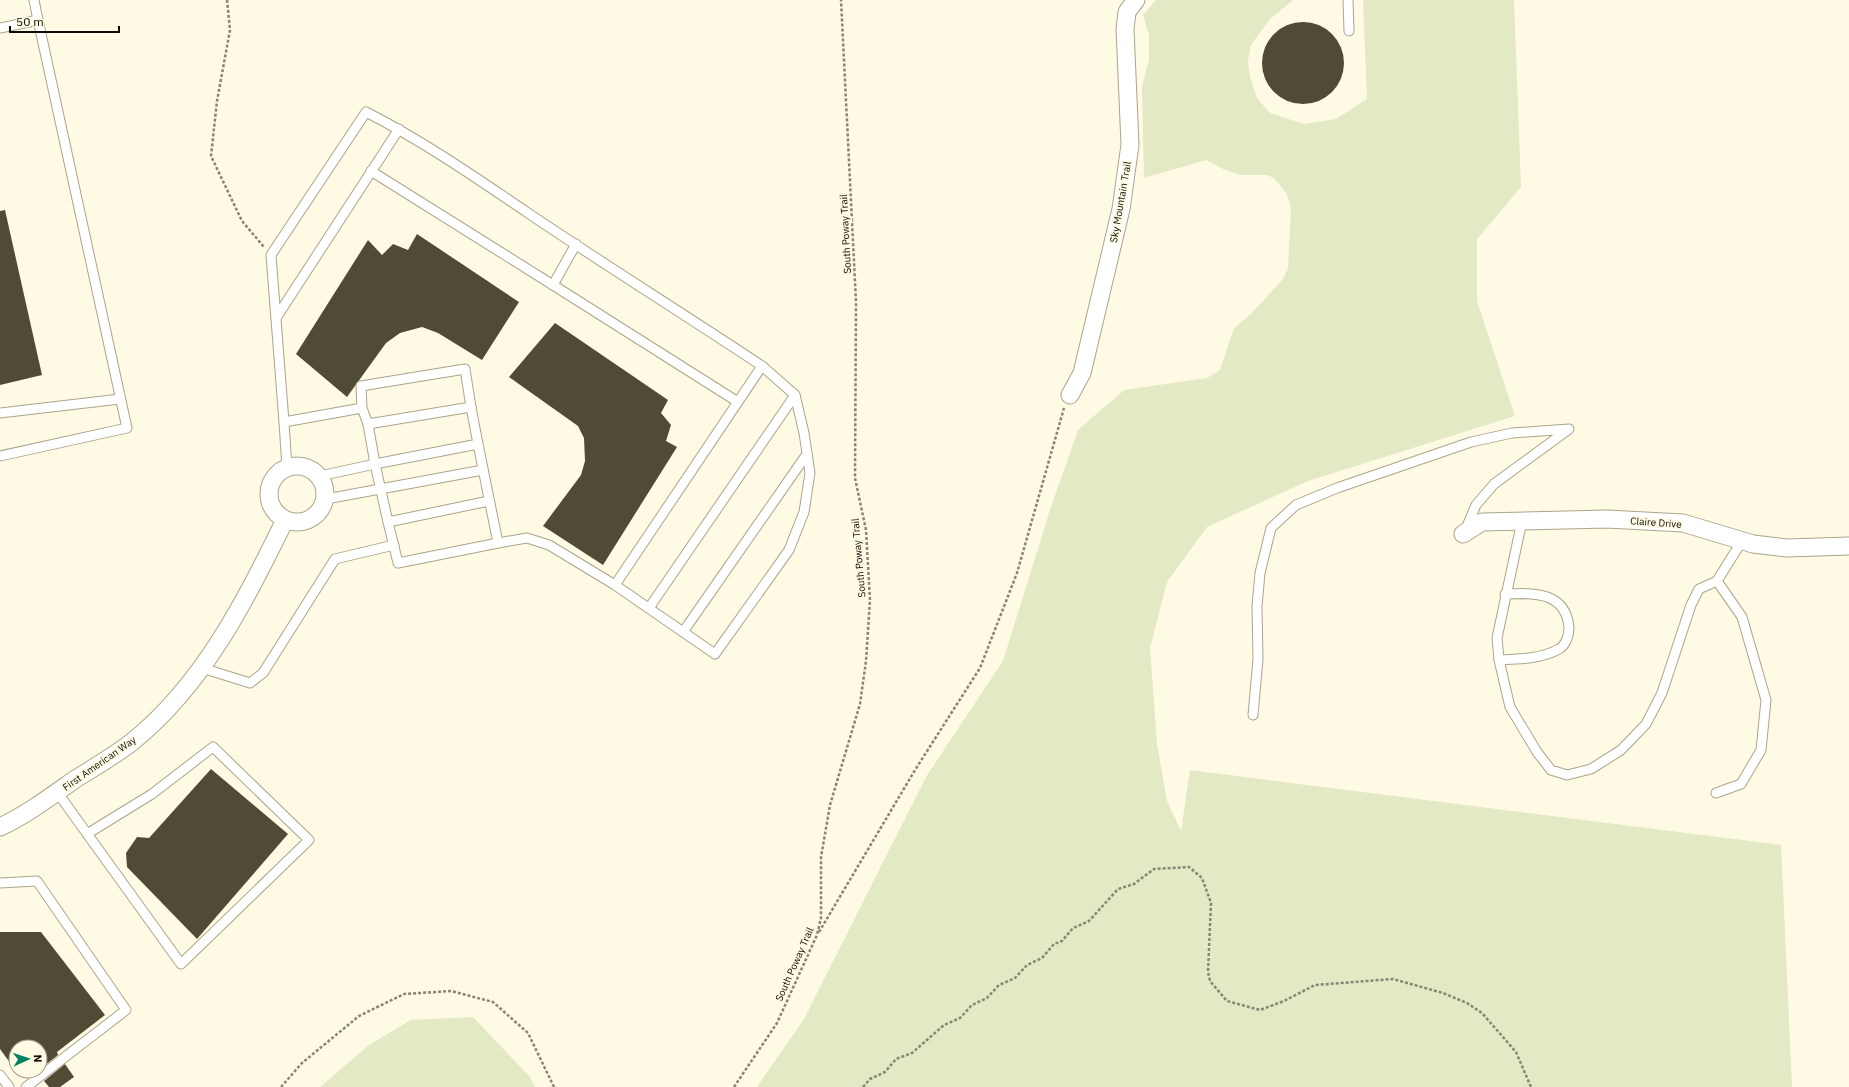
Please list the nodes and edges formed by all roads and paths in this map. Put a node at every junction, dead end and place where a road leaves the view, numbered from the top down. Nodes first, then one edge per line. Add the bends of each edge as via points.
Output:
1 (34, 0) edge
2 (227, 0) edge
3 (841, 0) edge
4 (1348, 0) edge
5 (1134, 2) edge
6 (38, 20) junction
7 (0, 28) edge
8 (1349, 31) dead end
9 (399, 128) junction
10 (371, 171) junction
11 (576, 244) junction
12 (271, 255) junction
13 (553, 285) junction
14 (276, 318) junction
15 (762, 366) junction
16 (795, 395) junction
17 (120, 399) junction
18 (1067, 400) joint
19 (738, 402) junction
20 (471, 407) junction
21 (362, 408) junction
22 (0, 413) edge
23 (284, 422) junction
24 (368, 424) junction
25 (478, 444) junction
26 (807, 454) junction
27 (0, 456) edge
28 (375, 464) junction
29 (287, 468) junction
30 (483, 470) junction
31 (320, 476) junction
32 (381, 489) junction
33 (326, 499) junction
34 (489, 501) junction
35 (285, 520) junction
36 (1522, 521) junction
37 (388, 522) junction
38 (1463, 534) joint
39 (1742, 541) junction
40 (498, 543) junction
41 (394, 545) junction
42 (1849, 546) edge
43 (1717, 581) junction
44 (616, 585) junction
45 (1505, 594) junction
46 (649, 608) junction
47 (683, 632) junction
48 (1499, 660) junction
49 (202, 668) junction
50 (1253, 715) dead end
51 (57, 792) junction
52 (1716, 793) dead end
53 (0, 827) edge
54 (87, 834) junction
55 (0, 883) edge
56 (817, 935) junction
57 (0, 1075) edge
58 (9, 1087) edge
59 (26, 1087) edge
60 (281, 1087) edge
61 (554, 1087) edge
62 (734, 1087) edge
63 (863, 1087) edge
64 (1531, 1087) edge

1 - 6 lane
2 - 12 path via 230,30 217,101 211,156 242,221
3 - 56 path, South Poway Trail via 856,302 855,478 866,530 870,600 860,704 830,805 821,857 821,918
4 - 8 lane
5 - 18 street, Sky Mountain Trail via 1127,12 1125,29 1130,145 1121,209 1082,373
6 - 7 lane
6 - 17 lane
9 - 10 lane
9 - 11 lane
9 - 12 lane via 366,112
10 - 13 lane
10 - 14 lane
11 - 13 lane
11 - 15 lane
12 - 14 lane
13 - 19 lane
14 - 23 lane
15 - 16 lane
15 - 19 lane
16 - 26 lane
16 - 46 lane
17 - 22 lane
17 - 27 lane via 127,428
18 - 56 path via 1017,573 980,668 915,770
19 - 44 lane
20 - 21 lane via 465,369 360,386
20 - 24 lane
20 - 25 lane
21 - 23 lane
21 - 24 lane
23 - 29 lane
24 - 28 lane
25 - 28 lane
25 - 30 lane
26 - 47 lane
26 - 47 lane via 810,473 804,512 789,550 715,654
28 - 31 lane
28 - 32 lane
29 - 31 street via 305,466
29 - 35 street via 279,472 269,488 272,506
30 - 32 lane
30 - 34 lane
31 - 33 street via 324,483
32 - 33 lane
32 - 37 lane
33 - 35 street via 320,511 310,520 302,523
34 - 37 lane
34 - 40 lane
35 - 49 street, First American Way via 229,628
36 - 38 street, Claire Drive via 1482,522
36 - 39 street, Claire Drive via 1607,519 1683,522
36 - 45 lane
37 - 41 lane
38 - 50 lane via 1476,505 1494,484 1569,429 1512,433 1471,442 1337,488 1296,505 1271,528 1260,573 1257,606 1258,659
39 - 42 street, Claire Drive via 1787,548
39 - 43 lane
40 - 41 lane via 398,563
40 - 44 lane via 527,538 549,545
41 - 49 lane via 335,559 263,673 250,683
43 - 48 lane via 1699,589 1691,605 1662,693 1646,724 1621,750 1591,769 1567,774 1551,770 1510,707
43 - 52 lane via 1742,617 1766,700 1761,750 1741,784
44 - 46 lane
45 - 48 lane via 1497,638
45 - 48 lane via 1543,595 1558,602 1568,616 1569,634 1561,648 1544,656
46 - 47 lane
49 - 51 street, First American Way via 181,694 132,742
51 - 53 street, First American Way
51 - 54 lane
54 - 54 lane via 181,964 309,840 213,747 152,794
55 - 59 lane via 37,881 126,1010
56 - 62 path, South Poway Trail via 777,1023
57 - 58 lane
60 - 61 path via 302,1063 359,1016 404,994 451,992 493,1002 528,1033
63 - 64 path via 870,1079 885,1072 896,1059 912,1053 944,1025 960,1018 972,1005 987,998 999,985 1015,978 1027,965 1042,958 1073,928 1089,920 1118,889 1134,884 1154,868 1189,867 1202,878 1211,903 1208,972 1210,981 1227,1001 1260,1010 1284,1002 1314,984 1393,979 1443,993 1467,1003 1482,1014 1516,1052

